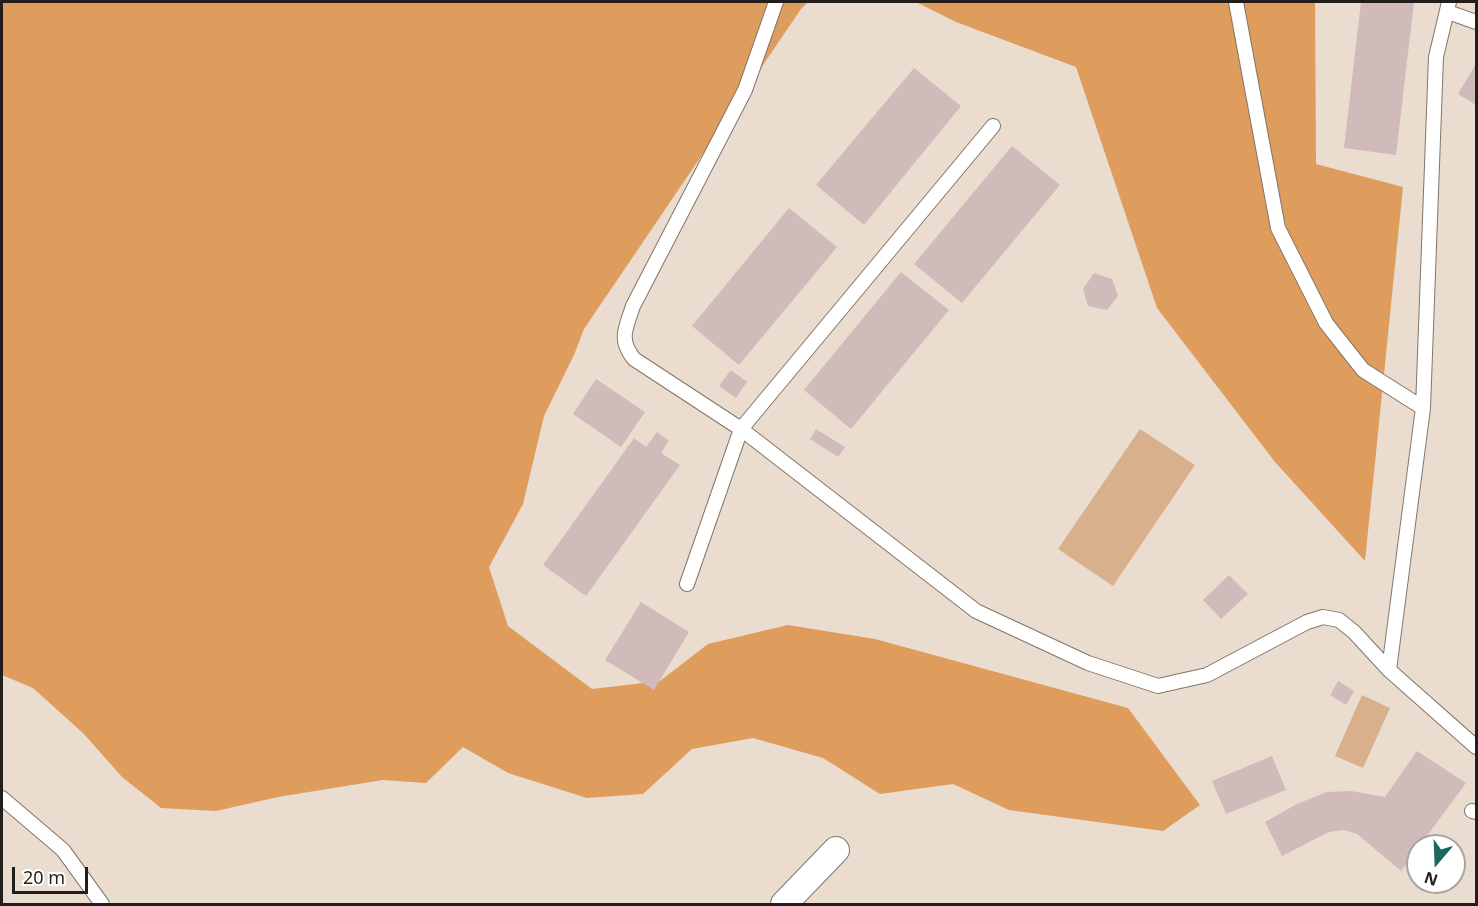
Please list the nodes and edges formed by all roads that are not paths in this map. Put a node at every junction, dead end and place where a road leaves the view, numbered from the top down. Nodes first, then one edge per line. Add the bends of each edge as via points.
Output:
1 (776, 2) edge
2 (1236, 2) edge
3 (1449, 7) edge
4 (1476, 22) edge
5 (993, 126) dead end
6 (1423, 408) junction
7 (741, 429) junction
8 (687, 584) dead end
9 (1389, 670) junction
10 (1476, 747) edge
11 (2, 798) edge
12 (836, 850) dead end
13 (102, 904) edge
14 (784, 904) edge

1 - 7 lane via 745,90 633,306 624,333 625,348 634,359
2 - 6 lane via 1278,228 1326,322 1363,370
3 - 4 lane
3 - 6 lane via 1436,57
5 - 7 lane
6 - 9 lane
7 - 8 lane
7 - 9 lane via 976,611 1088,663 1158,686 1207,675 1323,617 1339,620 1354,632
9 - 10 lane
11 - 13 lane via 63,850
12 - 14 street

